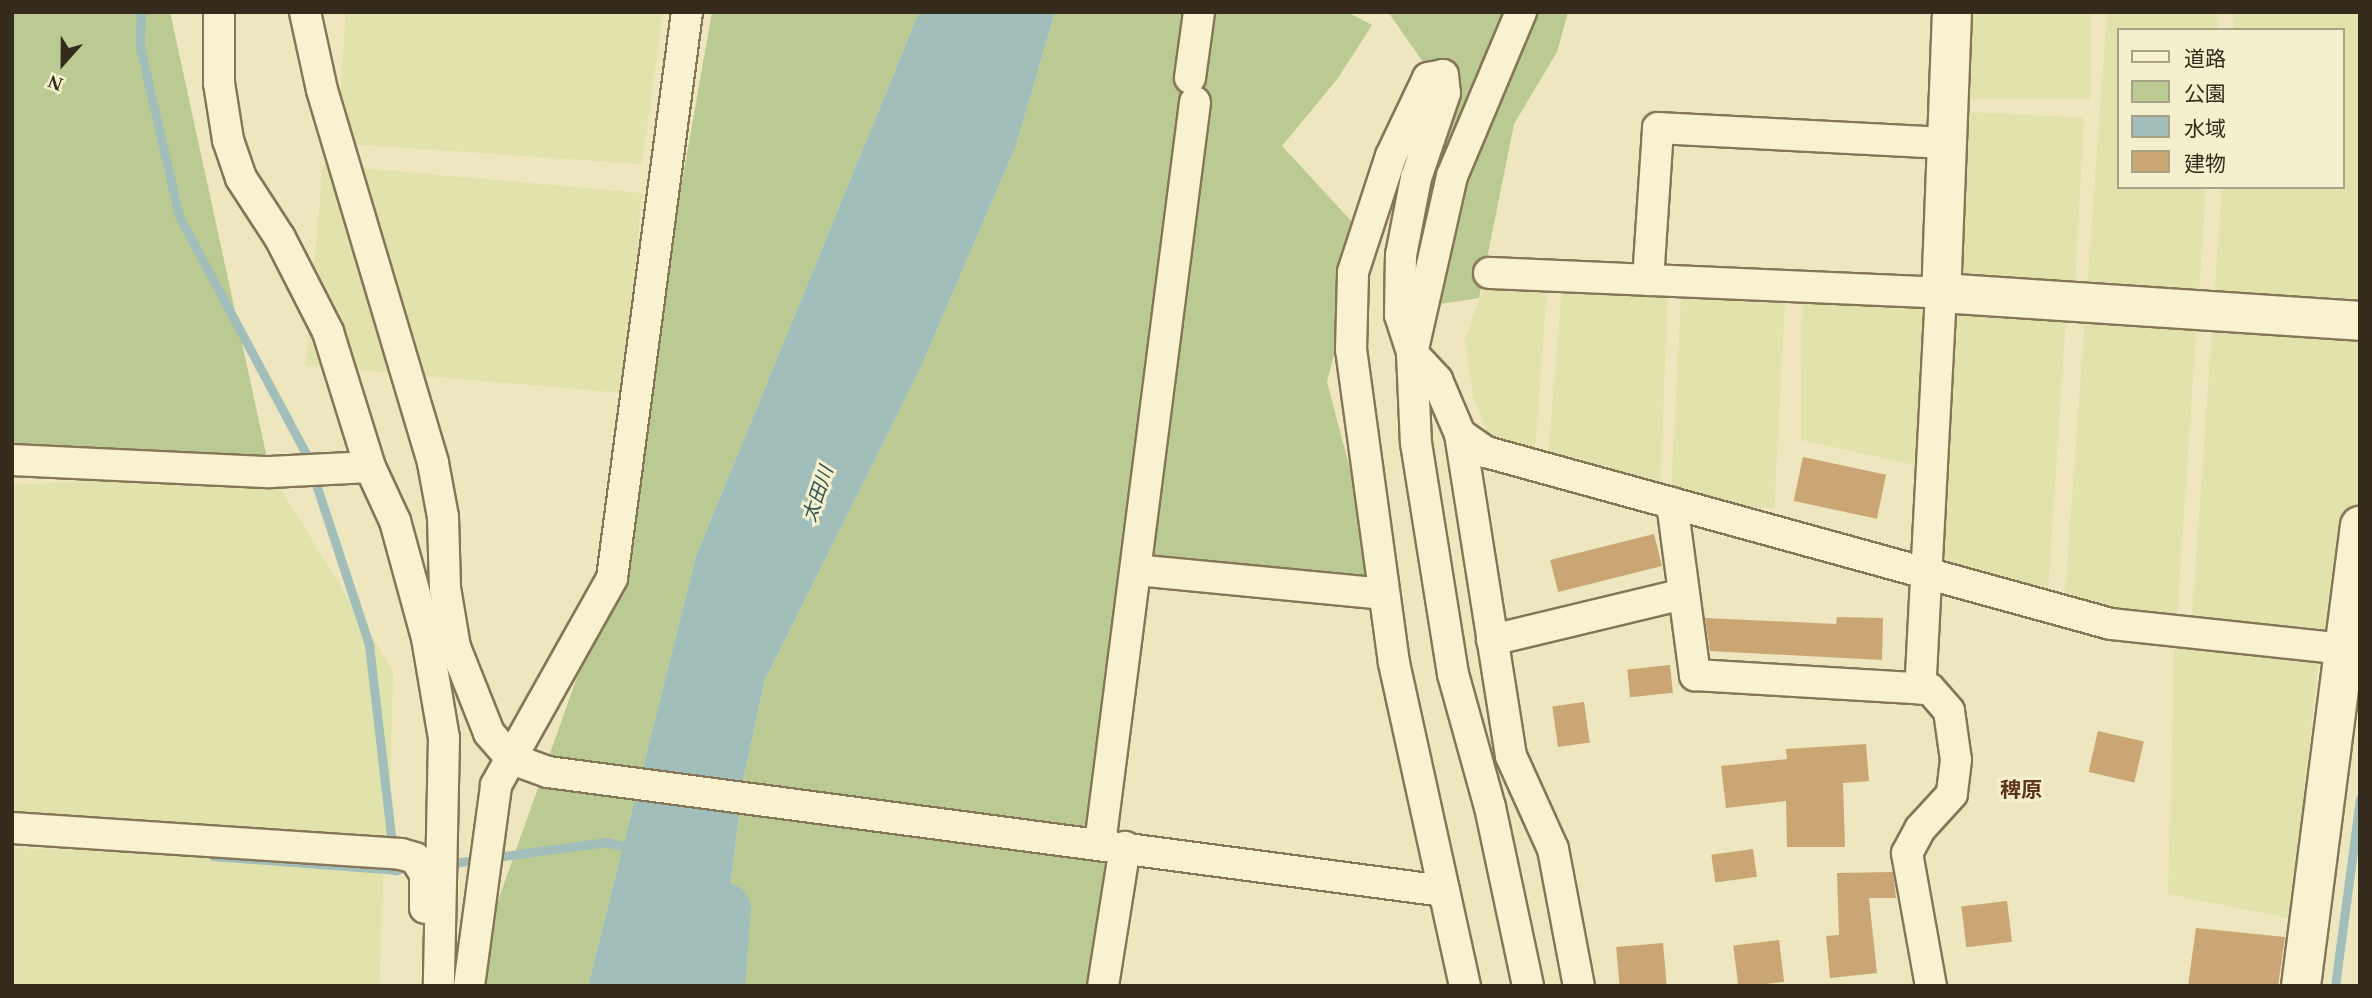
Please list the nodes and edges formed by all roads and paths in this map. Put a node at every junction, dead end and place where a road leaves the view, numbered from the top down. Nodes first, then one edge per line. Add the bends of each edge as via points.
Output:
1 (219, 12) edge
2 (305, 12) edge
3 (687, 12) edge
4 (1199, 12) edge
5 (1521, 12) edge
6 (1952, 12) edge
7 (1945, 144) junction
8 (1489, 273) dead end
9 (1648, 280) junction
10 (1941, 293) junction
11 (2360, 321) edge
12 (1412, 353) junction
13 (1460, 434) junction
14 (12, 460) edge
15 (370, 467) junction
16 (1672, 503) junction
17 (2360, 526) edge
18 (1136, 570) junction
19 (1926, 572) junction
20 (2356, 592) edge
21 (1383, 594) junction
22 (1684, 594) junction
23 (1492, 640) junction
24 (2345, 649) junction
25 (1920, 688) junction
26 (512, 759) junction
27 (12, 828) edge
28 (1102, 844) junction
29 (1444, 891) junction
30 (425, 986) edge
31 (439, 986) edge
32 (469, 986) edge
33 (1103, 986) edge
34 (1465, 986) edge
35 (1528, 986) edge
36 (1579, 986) edge
37 (1931, 986) edge
38 (2301, 986) edge

1 - 15 street via 219,83 228,139 241,178 280,238 328,331
2 - 26 street via 322,90 433,463 443,517 445,588 455,647 489,733
3 - 26 street via 612,578
4 - 18 street
5 - 12 street via 1452,176
6 - 7 street
7 - 9 street via 1658,128
7 - 10 street
8 - 9 street
9 - 10 street
10 - 11 street
10 - 19 street
12 - 13 street via 1437,380
12 - 21 street via 1400,315 1401,255 1416,178 1445,93 1443,75 1429,78 1391,156 1353,272 1352,350
12 - 35 street via 1416,443 1453,674 1490,807
13 - 16 street via 1486,452
13 - 23 street
14 - 15 street via 270,472
15 - 31 street via 395,521 420,612 444,738
16 - 19 street
16 - 22 street
17 - 20 street
18 - 21 street
18 - 28 street
19 - 24 street via 2111,624
19 - 25 street
20 - 24 street
21 - 29 street
22 - 23 street
22 - 25 street via 1695,675
23 - 36 street via 1511,756 1552,849
24 - 38 street
25 - 37 street via 1930,689 1949,711 1956,760 1952,794 1920,829 1907,853
26 - 28 street via 548,772
26 - 32 street via 496,785
27 - 30 street via 415,858 425,874
28 - 29 street
28 - 33 street
29 - 34 street

